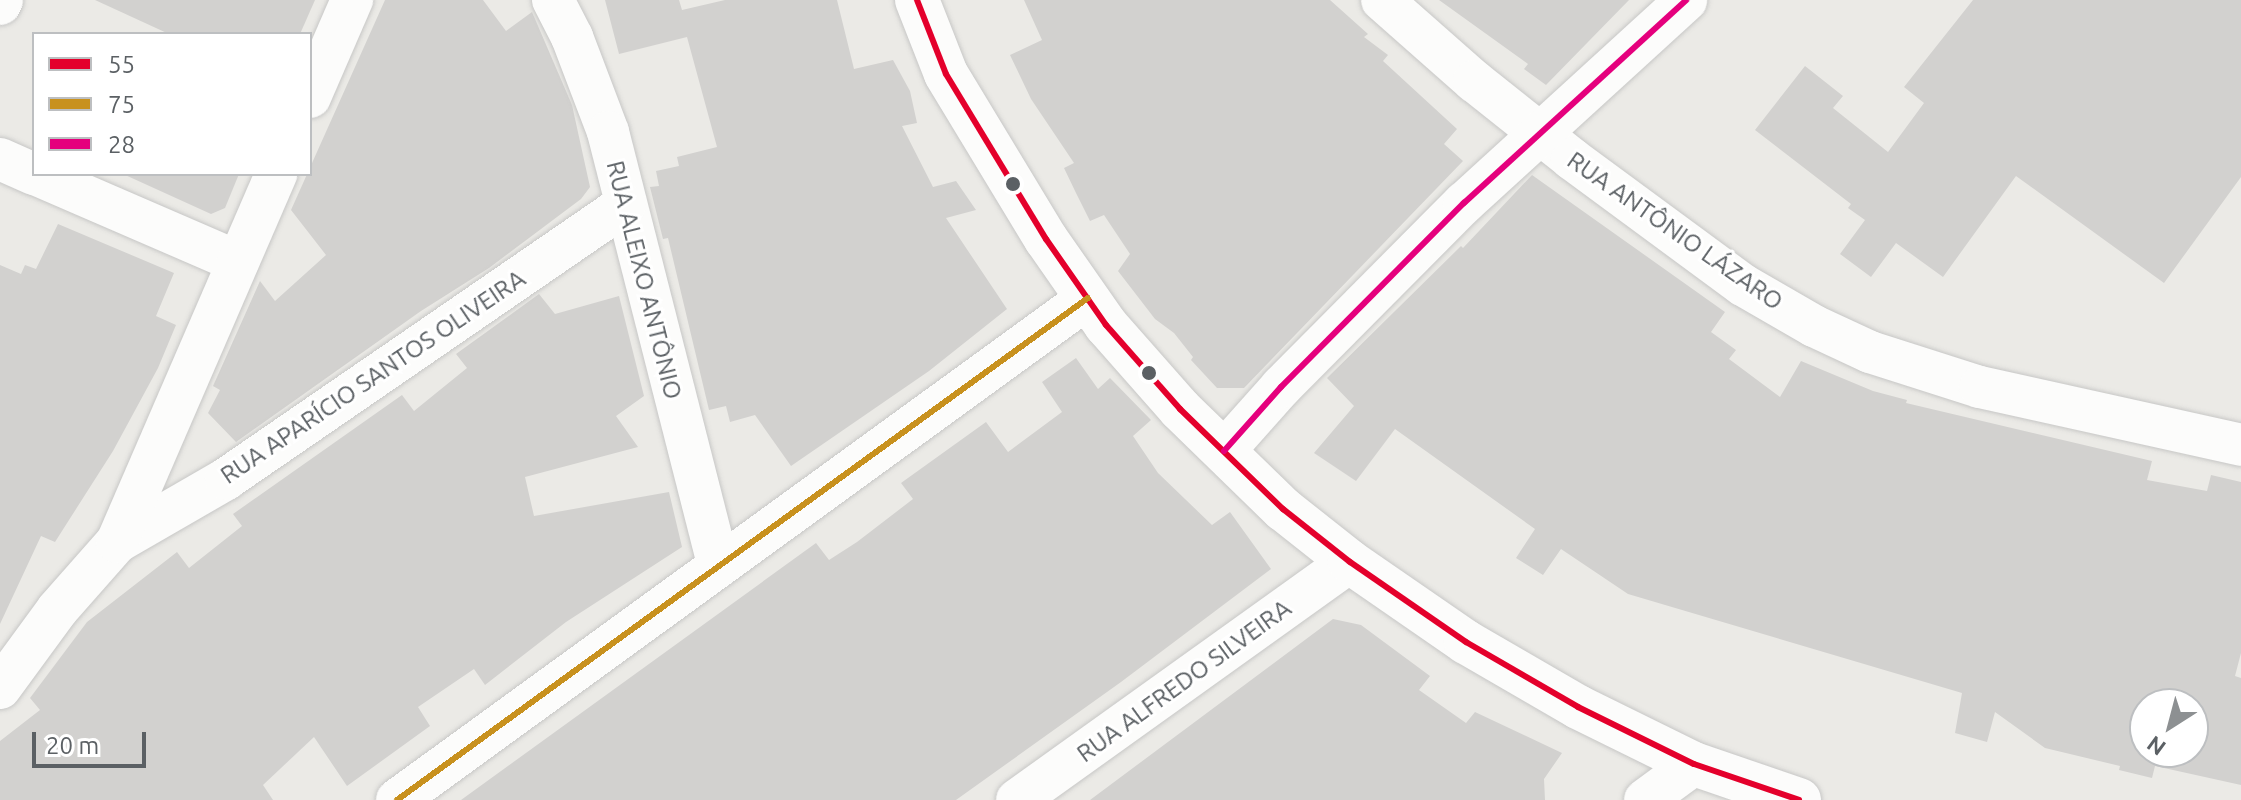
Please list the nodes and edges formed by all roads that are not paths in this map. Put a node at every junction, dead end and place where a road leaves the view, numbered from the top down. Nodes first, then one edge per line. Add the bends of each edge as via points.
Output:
1 (352, 0) edge
2 (553, 0) edge
3 (917, 0) edge
4 (1382, 0) edge
5 (1686, 0) edge
6 (312, 92) edge
7 (1539, 134) junction
8 (0, 159) edge
9 (32, 173) edge
10 (39, 176) edge
11 (275, 176) edge
12 (625, 205) junction
13 (238, 262) junction
14 (1088, 298) junction
15 (2241, 445) edge
16 (1224, 451) junction
17 (117, 542) junction
18 (1350, 562) junction
19 (719, 566) junction
20 (0, 688) edge
21 (1694, 764) junction
22 (397, 800) edge
23 (1017, 800) edge
24 (1645, 800) edge
25 (1799, 800) edge

1 - 6 street
2 - 12 street, RUA ALEIXO ANTÔNIO via 601,112
3 - 14 main road via 946,74
4 - 7 street, RUA ANTÔNIO LÁZARO
5 - 7 street
7 - 15 street, RUA ANTÔNIO LÁZARO via 1743,285 1842,339 1980,387
7 - 16 street via 1464,203
8 - 9 street
10 - 13 street
11 - 13 street
12 - 17 street, RUA APARÍCIO SANTOS OLIVEIRA via 226,479
12 - 19 street, RUA ALEIXO ANTÔNIO
13 - 17 street
14 - 16 main road via 1180,409
14 - 19 street
16 - 18 main road via 1283,509
17 - 20 street via 57,610
18 - 21 main road via 1479,649 1578,707
18 - 23 street, RUA ALFREDO SILVEIRA
19 - 22 street
21 - 24 street
21 - 25 main road

